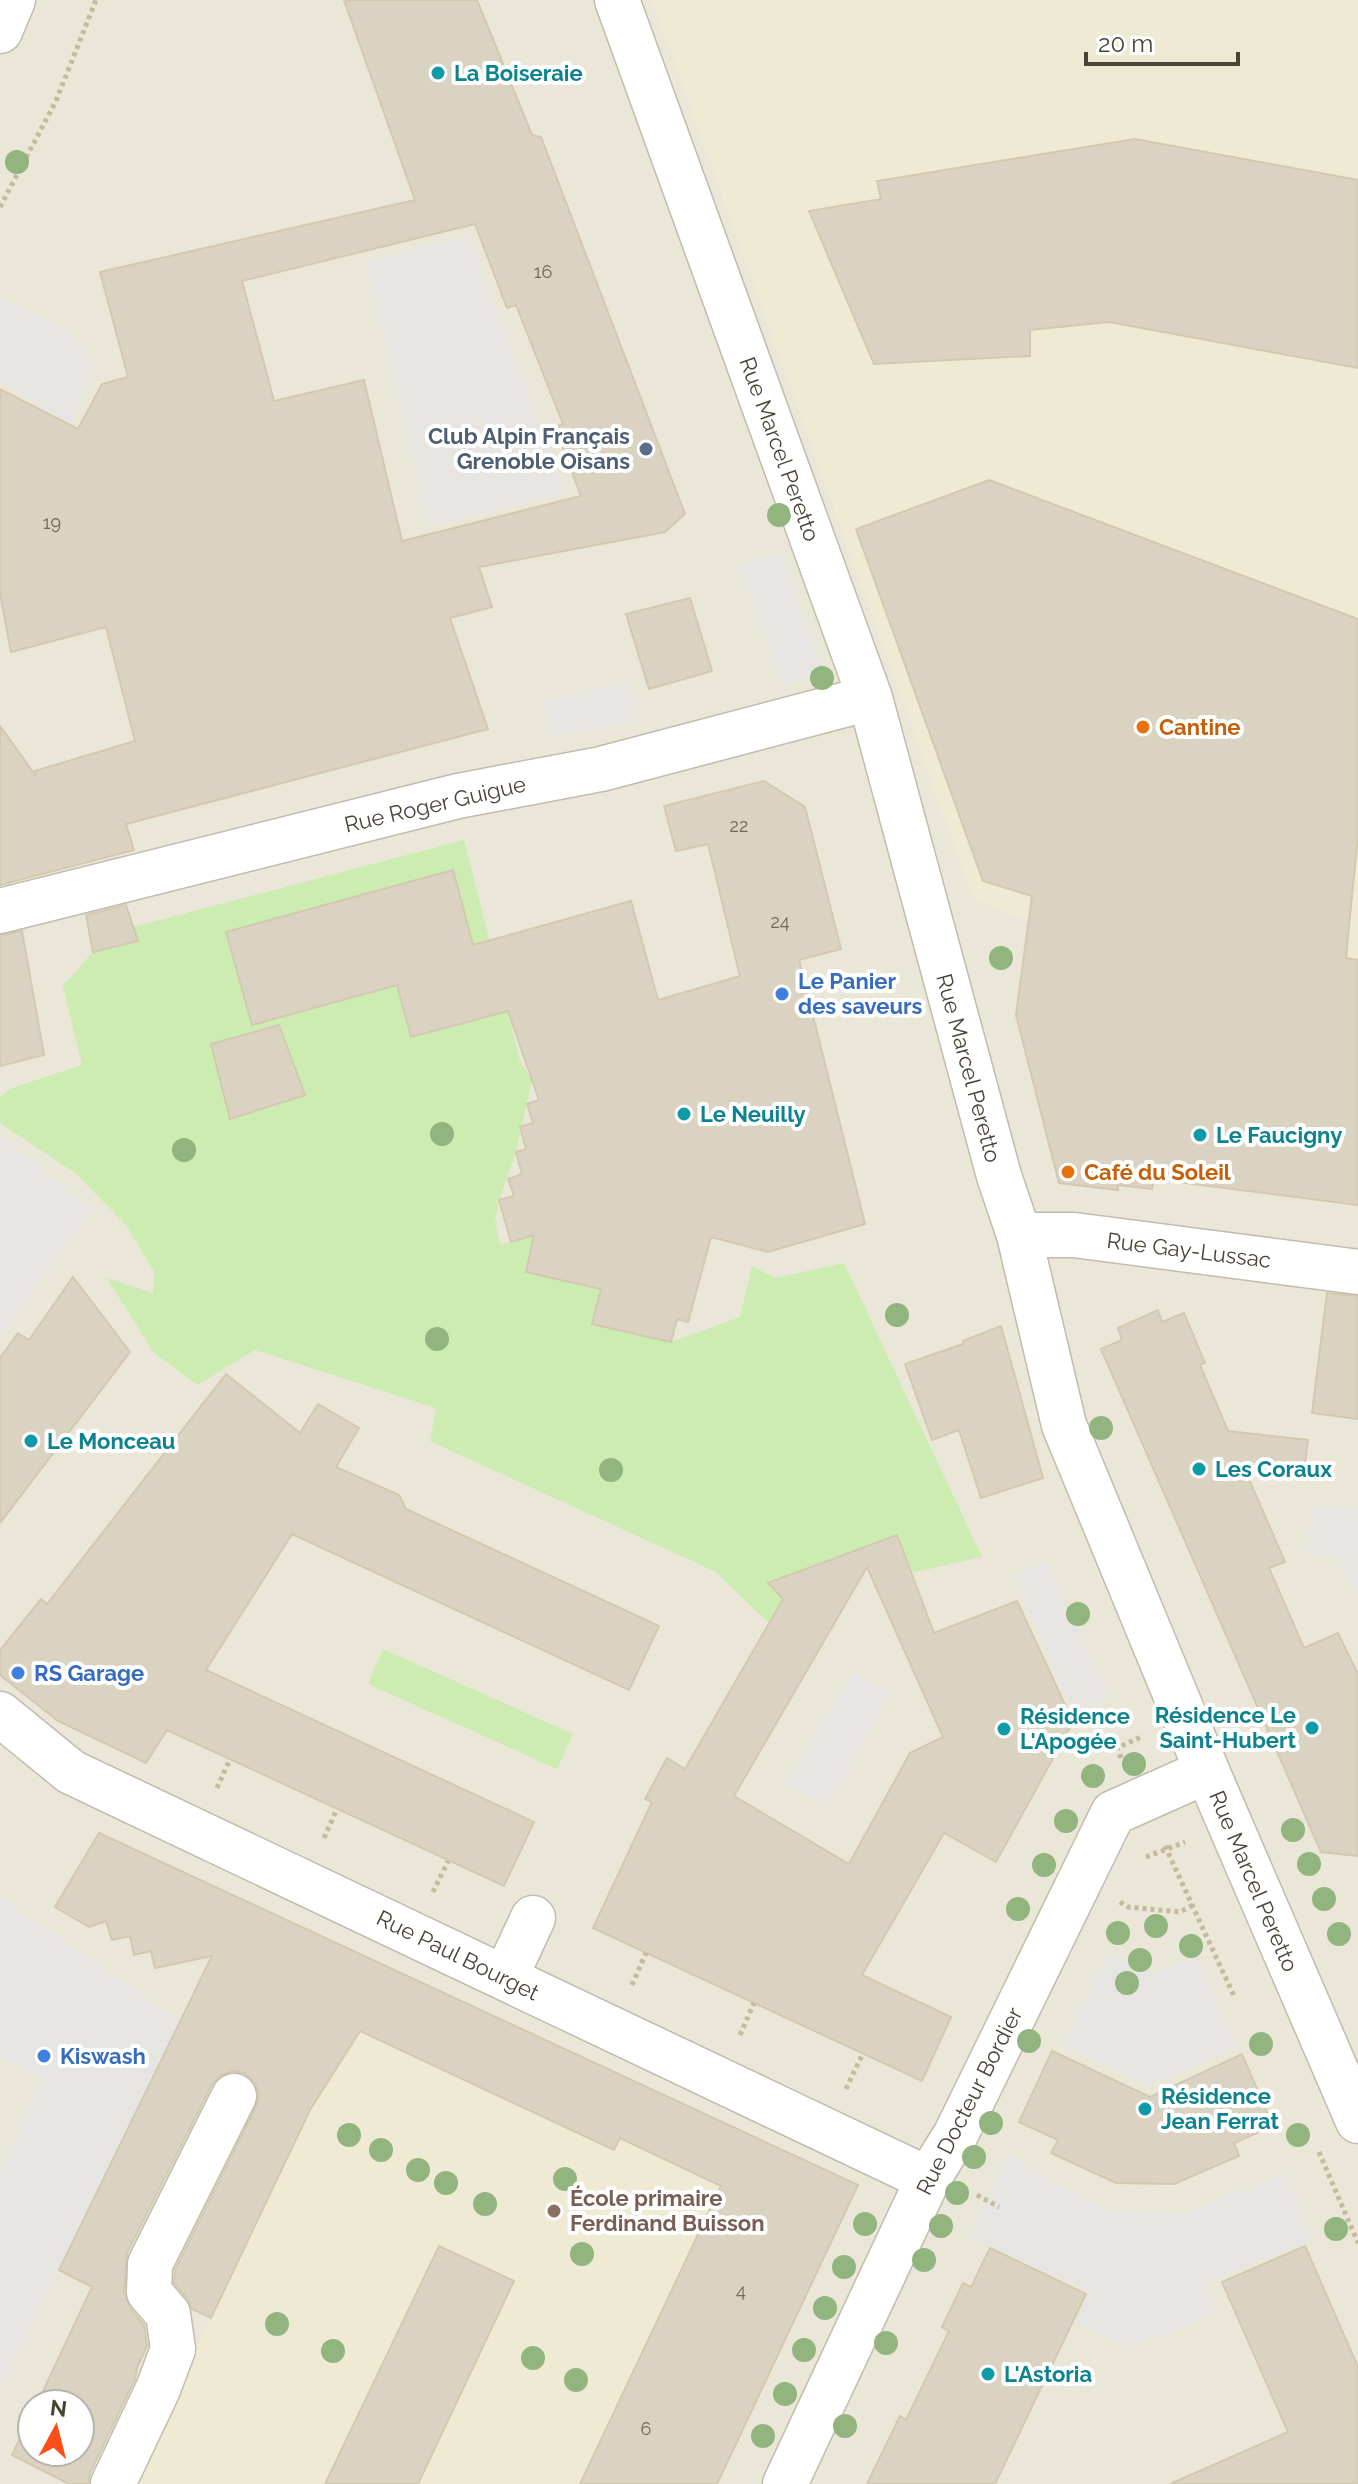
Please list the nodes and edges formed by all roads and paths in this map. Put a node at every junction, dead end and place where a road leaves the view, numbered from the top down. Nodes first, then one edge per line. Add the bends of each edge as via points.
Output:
1 (13, 0) edge
2 (96, 0) edge
3 (617, 0) edge
4 (0, 31) edge
5 (0, 207) edge
6 (870, 698) junction
7 (0, 911) edge
8 (1019, 1235) junction
9 (1358, 1272) edge
10 (0, 1714) edge
11 (230, 1759) dead end
12 (1207, 1771) junction
13 (212, 1800) dead end
14 (337, 1809) dead end
15 (319, 1850) dead end
16 (448, 1861) dead end
17 (429, 1900) dead end
18 (1116, 1900) dead end
19 (1193, 1905) dead end
20 (533, 1918) dead end
21 (646, 1953) dead end
22 (505, 1978) junction
23 (629, 1993) dead end
24 (863, 2053) dead end
25 (844, 2093) dead end
26 (234, 2096) dead end
27 (1358, 2121) edge
28 (928, 2179) junction
29 (977, 2195) dead end
30 (999, 2207) dead end
31 (113, 2484) edge
32 (785, 2484) edge

1 - 4 street
2 - 5 path via 56,101
3 - 6 street, Rue Marcel Peretto
6 - 7 street, Rue Roger Guigue via 601,769 458,796
6 - 8 street, Rue Marcel Peretto
8 - 9 street, Rue Gay-Lussac via 1074,1235
8 - 12 street, Rue Marcel Peretto via 1064,1425
10 - 22 street, Rue Paul Bourget via 71,1772
11 - 13 path
12 - 27 street, Rue Marcel Peretto
12 - 28 street, Rue Docteur Bordier via 1113,1813 956,2134
14 - 15 path
16 - 17 path
18 - 19 path via 1128,1907 1180,1912
20 - 22 street
21 - 23 path
22 - 28 street, Rue Paul Bourget
24 - 25 path
26 - 31 street via 150,2264 149,2292 168,2314 173,2349
28 - 32 street, Rue Docteur Bordier
29 - 30 path

